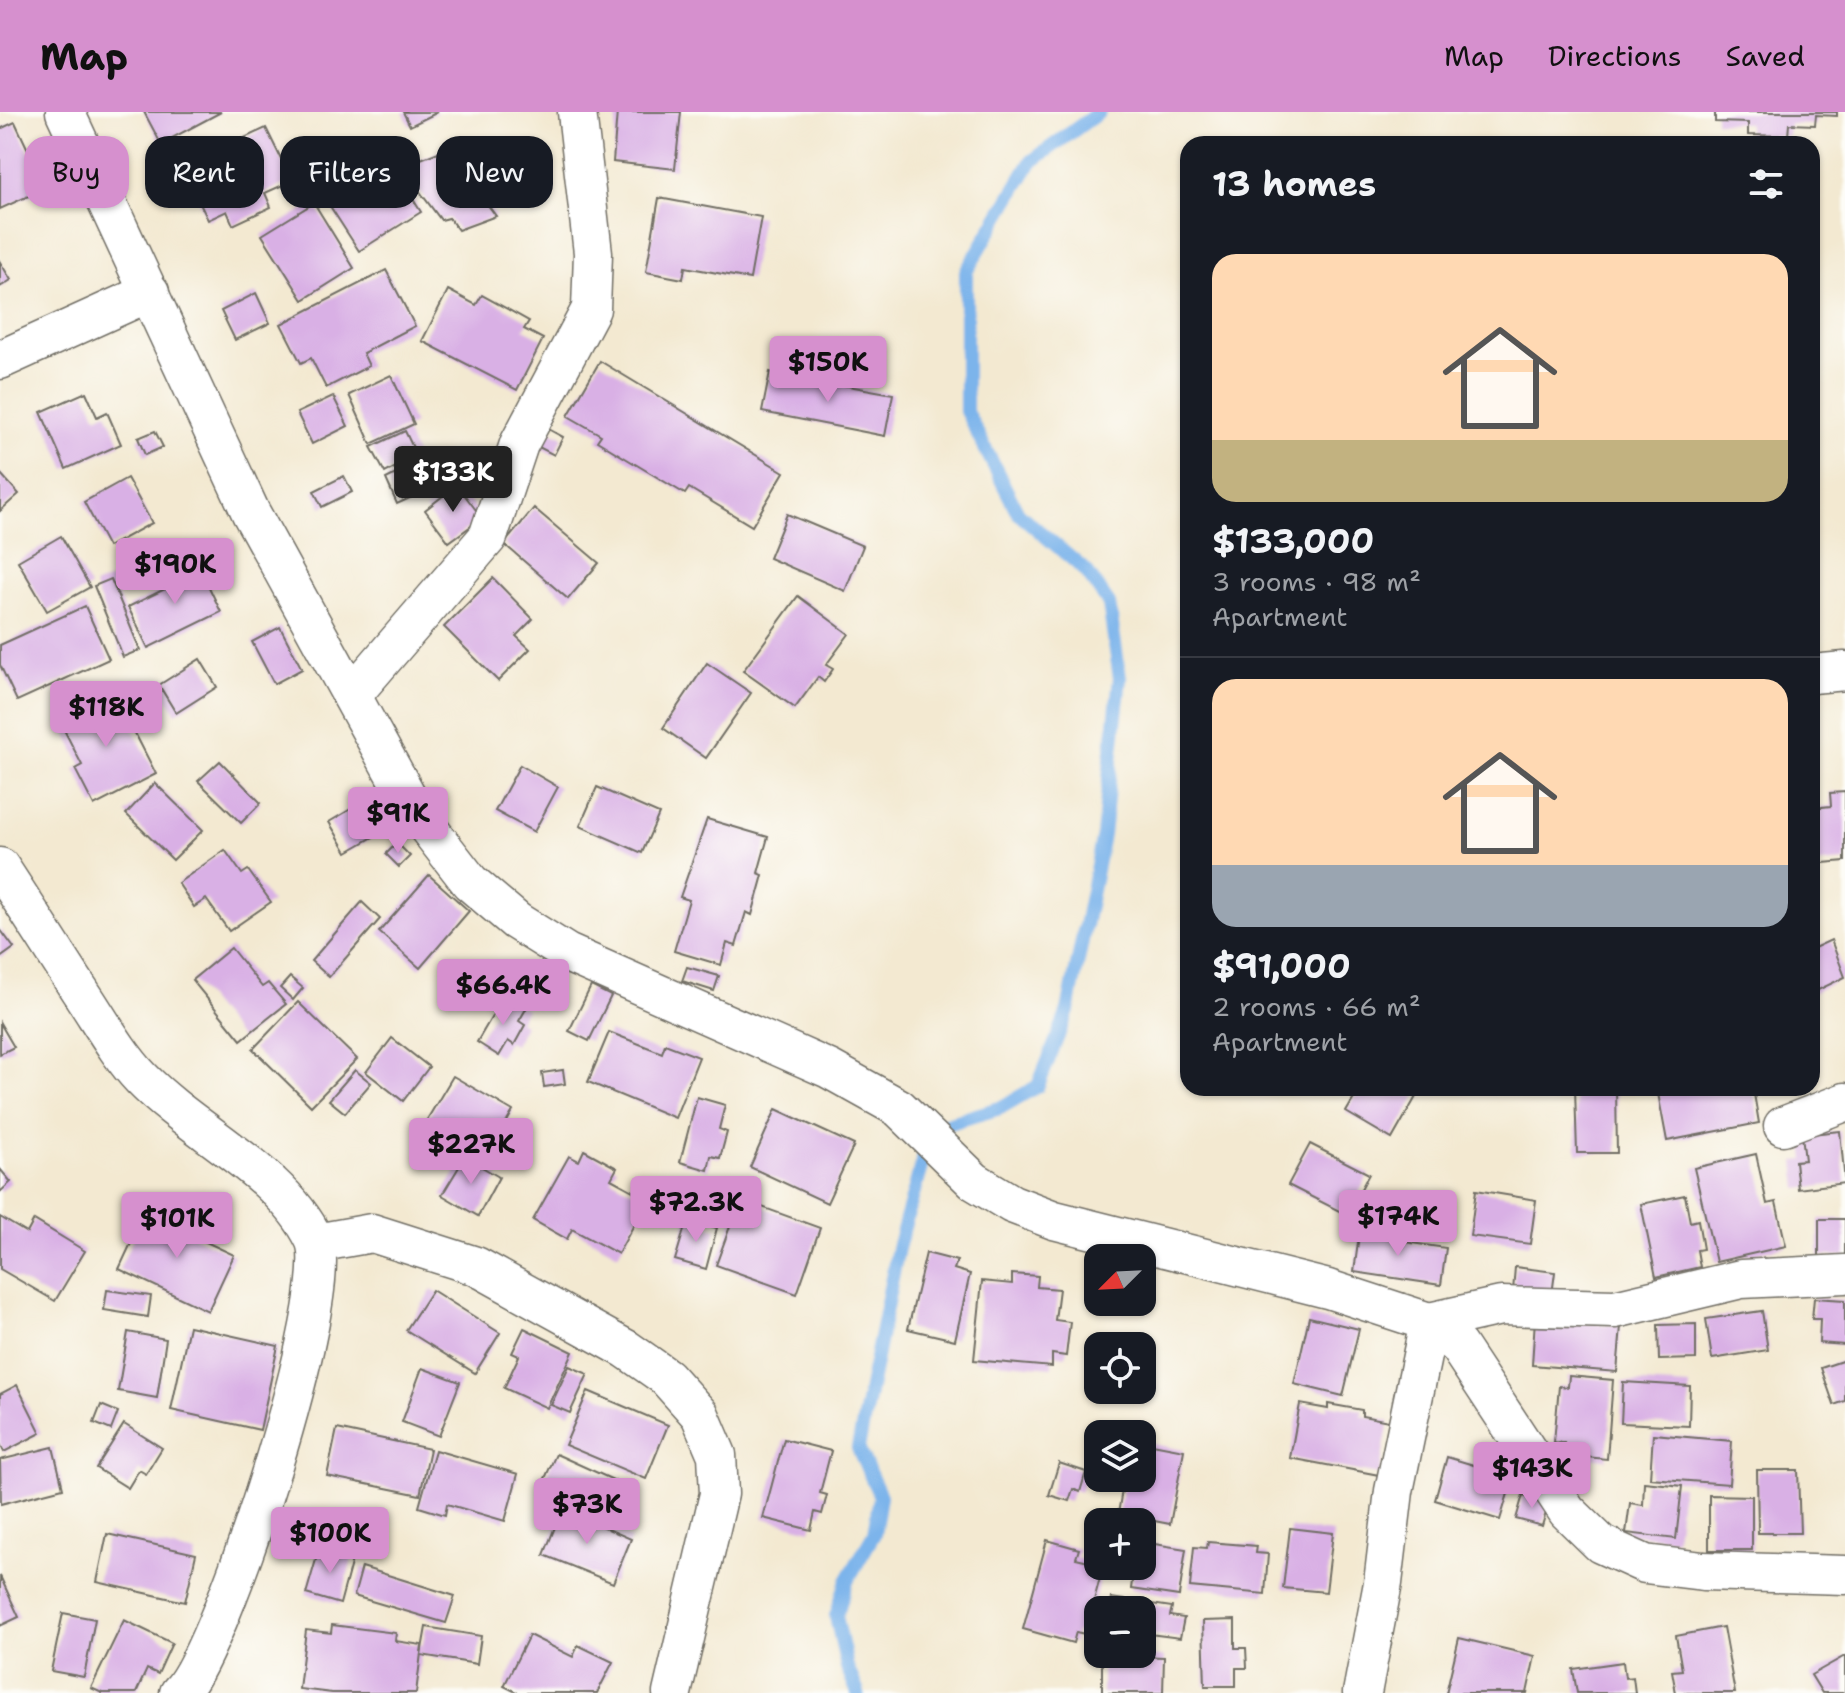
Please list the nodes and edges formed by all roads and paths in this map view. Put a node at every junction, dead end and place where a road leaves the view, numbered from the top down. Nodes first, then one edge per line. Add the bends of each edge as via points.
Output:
1 (65, 112) edge
2 (577, 112) edge
3 (150, 292) junction
4 (0, 360) edge
5 (1845, 671) edge
6 (1820, 673) edge
7 (352, 695) junction
8 (0, 867) edge
9 (1845, 1102) edge
10 (1783, 1126) dead end
11 (316, 1243) junction
12 (1845, 1274) edge
13 (1429, 1322) junction
14 (1845, 1575) edge
15 (179, 1693) edge
16 (672, 1693) edge
17 (1362, 1693) edge

1 - 3 street
2 - 7 street via 593,253 591,309 519,444 488,537
3 - 4 street
3 - 7 street via 251,513
5 - 6 street
7 - 13 street via 415,811 470,882 516,921 567,953 829,1069 899,1108 974,1181 1012,1204 1054,1220 1328,1289
8 - 11 street via 141,1078 280,1193
9 - 10 street
11 - 15 street via 317,1271 298,1382 243,1560 204,1651
11 - 16 street via 372,1233 476,1266 626,1349 666,1377 700,1415 717,1455 719,1494
12 - 13 street via 1741,1279 1615,1309 1501,1306
13 - 14 street via 1458,1346 1567,1511 1601,1544 1645,1564
13 - 17 street via 1394,1491

